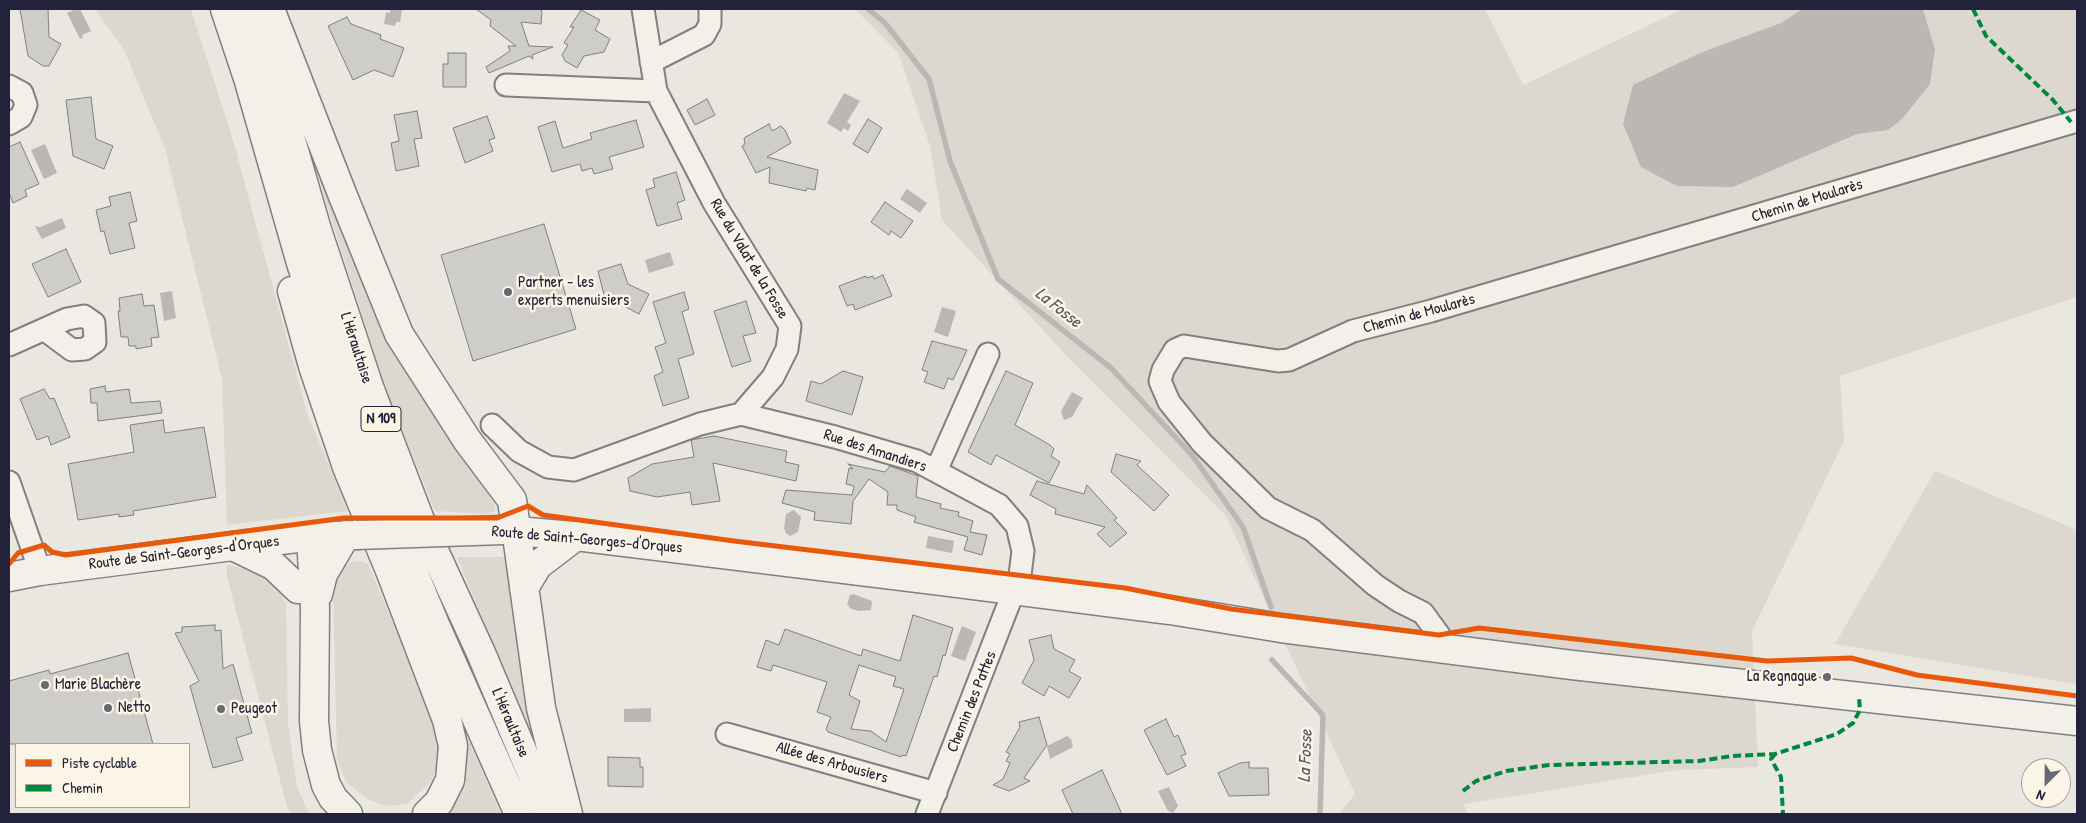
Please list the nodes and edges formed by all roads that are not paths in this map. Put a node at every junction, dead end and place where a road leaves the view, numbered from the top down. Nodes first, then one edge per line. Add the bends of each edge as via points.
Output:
1 (211, 9) edge
2 (225, 9) edge
3 (254, 9) edge
4 (270, 9) edge
5 (643, 9) edge
6 (710, 9) edge
7 (651, 62) junction
8 (506, 85) dead end
9 (9, 86) edge
10 (656, 91) junction
11 (2077, 121) edge
12 (9, 124) edge
13 (45, 330) dead end
14 (9, 345) edge
15 (988, 354) dead end
16 (741, 414) junction
17 (492, 425) dead end
18 (936, 471) junction
19 (9, 482) edge
20 (510, 531) junction
21 (351, 535) junction
22 (576, 536) junction
23 (304, 538) junction
24 (233, 546) junction
25 (40, 571) junction
26 (9, 577) edge
27 (524, 588) junction
28 (1016, 590) junction
29 (306, 598) junction
30 (1440, 649) junction
31 (2077, 721) edge
32 (727, 734) dead end
33 (936, 793) junction
34 (325, 814) edge
35 (348, 814) edge
36 (427, 814) edge
37 (519, 814) edge
38 (550, 814) edge
39 (568, 814) edge
40 (927, 814) edge

1 - 36 main road via 241,102 313,366 347,466 447,720 453,746 450,780 439,802
2 - 37 main road, L'Héraultaise / N 109 via 301,263 347,401 388,512
3 - 38 main road, L'Héraultaise / N 109 via 317,230 369,387 420,520
4 - 20 main road via 400,334 467,440 512,500
5 - 7 street, Rue du Valat de la Fosse
6 - 7 street via 710,24 704,35
7 - 10 street, Rue du Valat de la Fosse
8 - 10 street
9 - 12 street via 22,93 26,105 22,117
10 - 16 street, Rue du Valat de la Fosse via 714,204 790,326 787,349 773,377
11 - 30 street, Chemin de Moularès via 1498,292 1353,331 1289,360 1278,362 1184,346 1175,350 1160,381 1169,402 1202,442 1268,508 1312,530 1375,584 1423,613 1439,635
13 - 14 street
15 - 18 street
16 - 17 street via 700,424 574,470 548,467 519,451
16 - 18 street, Rue des Amandiers via 835,437 917,461
18 - 28 street, Rue des Amandiers via 999,505 1017,526 1023,552
19 - 25 street
20 - 21 main road, Route de Saint-Georges-d'Orques, bridge
20 - 22 main road, Route de Saint-Georges-d'Orques
20 - 27 main road
21 - 23 main road, Route de Saint-Georges-d'Orques
21 - 29 main road
22 - 27 main road via 538,566
22 - 28 main road, Route de Saint-Georges-d'Orques
23 - 24 main road, Route de Saint-Georges-d'Orques
23 - 29 main road
24 - 25 main road, Route de Saint-Georges-d'Orques
24 - 29 main road via 274,566
25 - 26 main road, Route de Saint-Georges-d'Orques
27 - 39 main road via 541,708
28 - 30 main road, Route de Saint-Georges-d'Orques
28 - 33 street, Chemin des Pattes
29 - 34 main road via 299,727 302,763 313,798
29 - 35 main road via 317,750 326,785
30 - 31 main road, Route de Saint-Georges-d'Orques
32 - 33 street, Allée des Arbousiers
33 - 40 street, Chemin des Pattes

